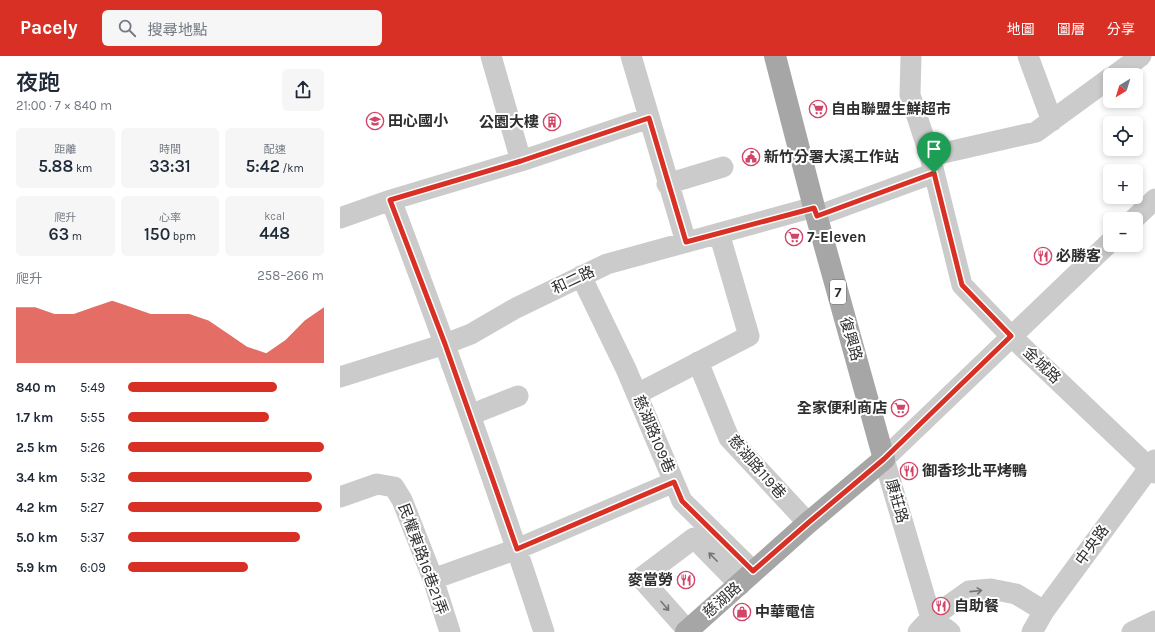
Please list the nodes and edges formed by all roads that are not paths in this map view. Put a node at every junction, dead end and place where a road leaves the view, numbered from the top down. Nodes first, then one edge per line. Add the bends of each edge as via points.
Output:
1 (491, 56) edge
2 (630, 56) edge
3 (775, 56) edge
4 (911, 56) edge
5 (1028, 56) edge
6 (1141, 56) edge
7 (1125, 68) edge
8 (1103, 83) edge
9 (649, 118) junction
10 (1052, 121) junction
11 (521, 161) junction
12 (932, 165) junction
13 (723, 167) dead end
14 (668, 184) junction
15 (1155, 199) edge
16 (390, 200) junction
17 (816, 212) junction
18 (1141, 212) edge
19 (340, 218) edge
20 (719, 233) junction
21 (686, 242) junction
22 (1103, 249) edge
23 (581, 276) junction
24 (1011, 336) junction
25 (445, 344) junction
26 (698, 362) junction
27 (340, 377) edge
28 (637, 394) junction
29 (518, 396) dead end
30 (470, 415) junction
31 (884, 459) junction
32 (1153, 467) edge
33 (674, 482) junction
34 (340, 498) edge
35 (808, 523) junction
36 (517, 549) junction
37 (747, 578) junction
38 (433, 579) junction
39 (1044, 611) junction
40 (1155, 621) edge
41 (925, 625) edge
42 (450, 632) edge
43 (544, 632) edge
44 (687, 632) edge
45 (950, 632) edge
46 (1032, 632) edge
47 (1132, 632) edge

1 - 11 street
2 - 9 street
3 - 17 main road, 復興路 / 7
4 - 12 street, 金城路 via 910,95
5 - 10 street
6 - 7 street
8 - 10 street, 和二路
9 - 11 street
9 - 14 street
10 - 12 street, 和二路 via 1036,132
11 - 16 street
12 - 17 street, 和二路
12 - 24 street, 金城路 via 962,285
13 - 14 street
14 - 21 street
15 - 18 street
16 - 19 street
16 - 25 street
17 - 20 street, 和二路
17 - 31 main road, 復興路 / 7
20 - 21 street, 和二路
20 - 26 street via 749,336
21 - 23 street, 和二路 via 607,264
22 - 24 street, 康莊路
23 - 25 street, 和二路 via 470,334
23 - 28 street, 慈湖路109巷
24 - 31 street, 康莊路
24 - 32 street, 金城路
25 - 27 street, 和二路
25 - 30 street
26 - 28 street
26 - 35 street, 慈湖路119巷 via 729,438
28 - 33 street, 慈湖路109巷
29 - 30 street
30 - 36 street
31 - 35 main road, 慈湖路
31 - 41 street, 康莊路
32 - 39 street, 中央路
33 - 36 street
33 - 37 street, 慈湖路109巷 via 682,501
34 - 38 street, 民權東路16巷21弄 via 377,484 394,487 402,500
35 - 37 main road, 慈湖路
36 - 38 street
36 - 43 street
37 - 44 main road, 慈湖路
37 -> 44 street via 694,538 641,578
38 - 42 street, 民權東路16巷21弄
41 -> 39 street via 969,591 991,589 1016,594
39 - 46 street, 中央路
40 - 47 street
41 - 45 street

